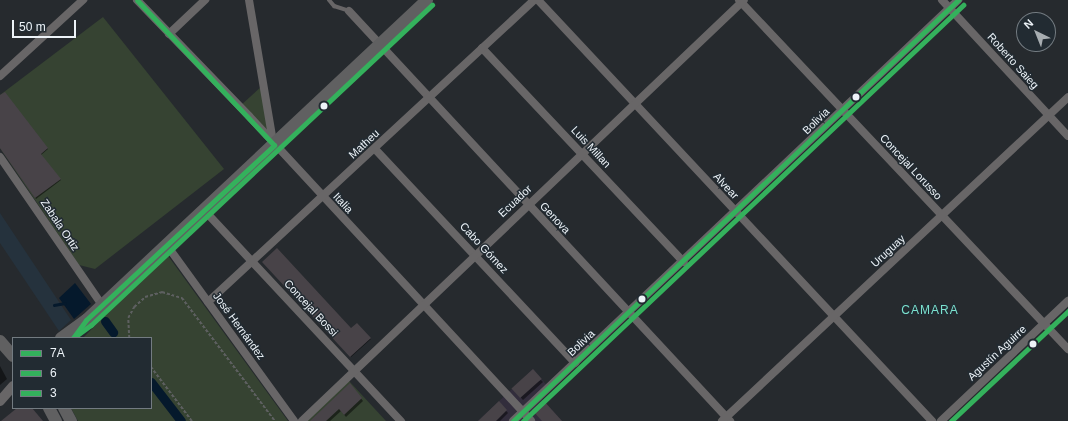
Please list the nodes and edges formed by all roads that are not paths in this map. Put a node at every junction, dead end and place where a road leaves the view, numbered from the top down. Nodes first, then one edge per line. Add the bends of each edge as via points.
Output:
1 (83, 0) edge
2 (137, 0) edge
3 (205, 0) edge
4 (249, 0) edge
5 (329, 0) edge
6 (427, 0) edge
7 (534, 0) edge
8 (538, 0) edge
9 (942, 0) edge
10 (958, 0) edge
11 (742, 1) edge
12 (950, 8) junction
13 (349, 11) joint
14 (169, 34) junction
15 (380, 44) junction
16 (482, 48) junction
17 (0, 76) edge
18 (1068, 97) edge
19 (429, 98) junction
20 (634, 104) junction
21 (842, 110) junction
22 (1048, 115) junction
23 (1068, 136) edge
24 (274, 145) junction
25 (375, 149) junction
26 (582, 153) junction
27 (0, 157) edge
28 (323, 198) junction
29 (527, 205) junction
30 (204, 210) junction
31 (736, 212) junction
32 (942, 216) junction
33 (166, 244) junction
34 (475, 254) junction
35 (252, 262) junction
36 (684, 262) junction
37 (1068, 301) edge
38 (208, 302) junction
39 (102, 305) junction
40 (422, 305) junction
41 (629, 313) junction
42 (834, 318) junction
43 (86, 320) junction
44 (1044, 324) junction
45 (62, 337) edge
46 (74, 337) edge
47 (0, 338) edge
48 (0, 341) edge
49 (12, 344) edge
50 (1068, 349) edge
51 (12, 355) edge
52 (575, 363) junction
53 (354, 370) junction
54 (50, 409) edge
55 (65, 409) edge
56 (523, 412) junction
57 (726, 420) edge
58 (56, 421) edge
59 (71, 421) edge
60 (294, 421) edge
61 (302, 421) edge
62 (401, 421) edge
63 (513, 421) edge
64 (531, 421) edge
65 (932, 421) edge
66 (941, 421) edge

1 - 17 street
2 - 14 street, Italia
3 - 14 street
4 - 24 street
5 - 13 lane, Genova via 334,6
6 - 15 main road
7 - 16 street, Matheu
8 - 20 street, Alvear
9 - 12 street, Roberto Saieg
10 - 12 street, Bolivia
11 - 20 street, Ecuador
11 - 21 street, Concejal Lorusso
12 - 21 street, Bolivia
12 - 22 street, Roberto Saieg
13 - 15 street, Genova
14 - 24 street, Italia
15 - 19 street, Genova
15 - 24 main road
16 - 19 street, Matheu
16 - 26 street, Luis Millan
18 - 22 street, Uruguay
19 - 25 street, Matheu
19 - 29 street, Genova
20 - 26 street, Ecuador
20 - 31 street, Alvear
21 - 31 street, Bolivia
21 - 32 street, Concejal Lorusso
22 - 23 street, Roberto Saieg
22 - 32 street, Uruguay
24 - 28 street, Italia
24 - 30 main road
25 - 28 street, Matheu
25 - 34 street, Cabo Gómez
26 - 29 street, Ecuador
26 - 36 street, Luis Millan
27 - 39 street, Zabala Ortiz
28 - 35 street, Matheu
28 - 40 street, Italia
29 - 34 street, Ecuador
29 - 41 street, Genova
30 - 33 main road
30 - 35 street, Concejal Bossi
31 - 36 street, Bolivia
31 - 42 street, Alvear
32 - 42 street, Uruguay
32 - 44 street, Concejal Lorusso
33 - 38 street, José Hernández
33 - 39 main road
34 - 40 street, Ecuador
34 - 52 street, Cabo Gómez
35 - 38 street, Matheu
35 - 53 street, Concejal Bossi
36 - 41 street, Bolivia
37 - 44 street, Agustín Aguirre
38 - 60 street, José Hernández
39 - 43 main road
40 - 53 street, Ecuador
40 - 56 street, Italia
41 - 52 street, Bolivia
41 - 57 street, Genova
42 - 57 street, Uruguay
42 - 65 street, Alvear
43 - 45 main road
43 - 46 main road
44 - 50 street, Concejal Lorusso
44 - 66 street, Agustín Aguirre
47 - 49 main road
48 - 51 main road
52 - 56 street, Bolivia
53 - 61 street, Ecuador
53 - 62 street, Concejal Bossi
54 - 58 main road
55 - 59 main road
56 - 63 street, Bolivia
56 - 64 street, Italia

